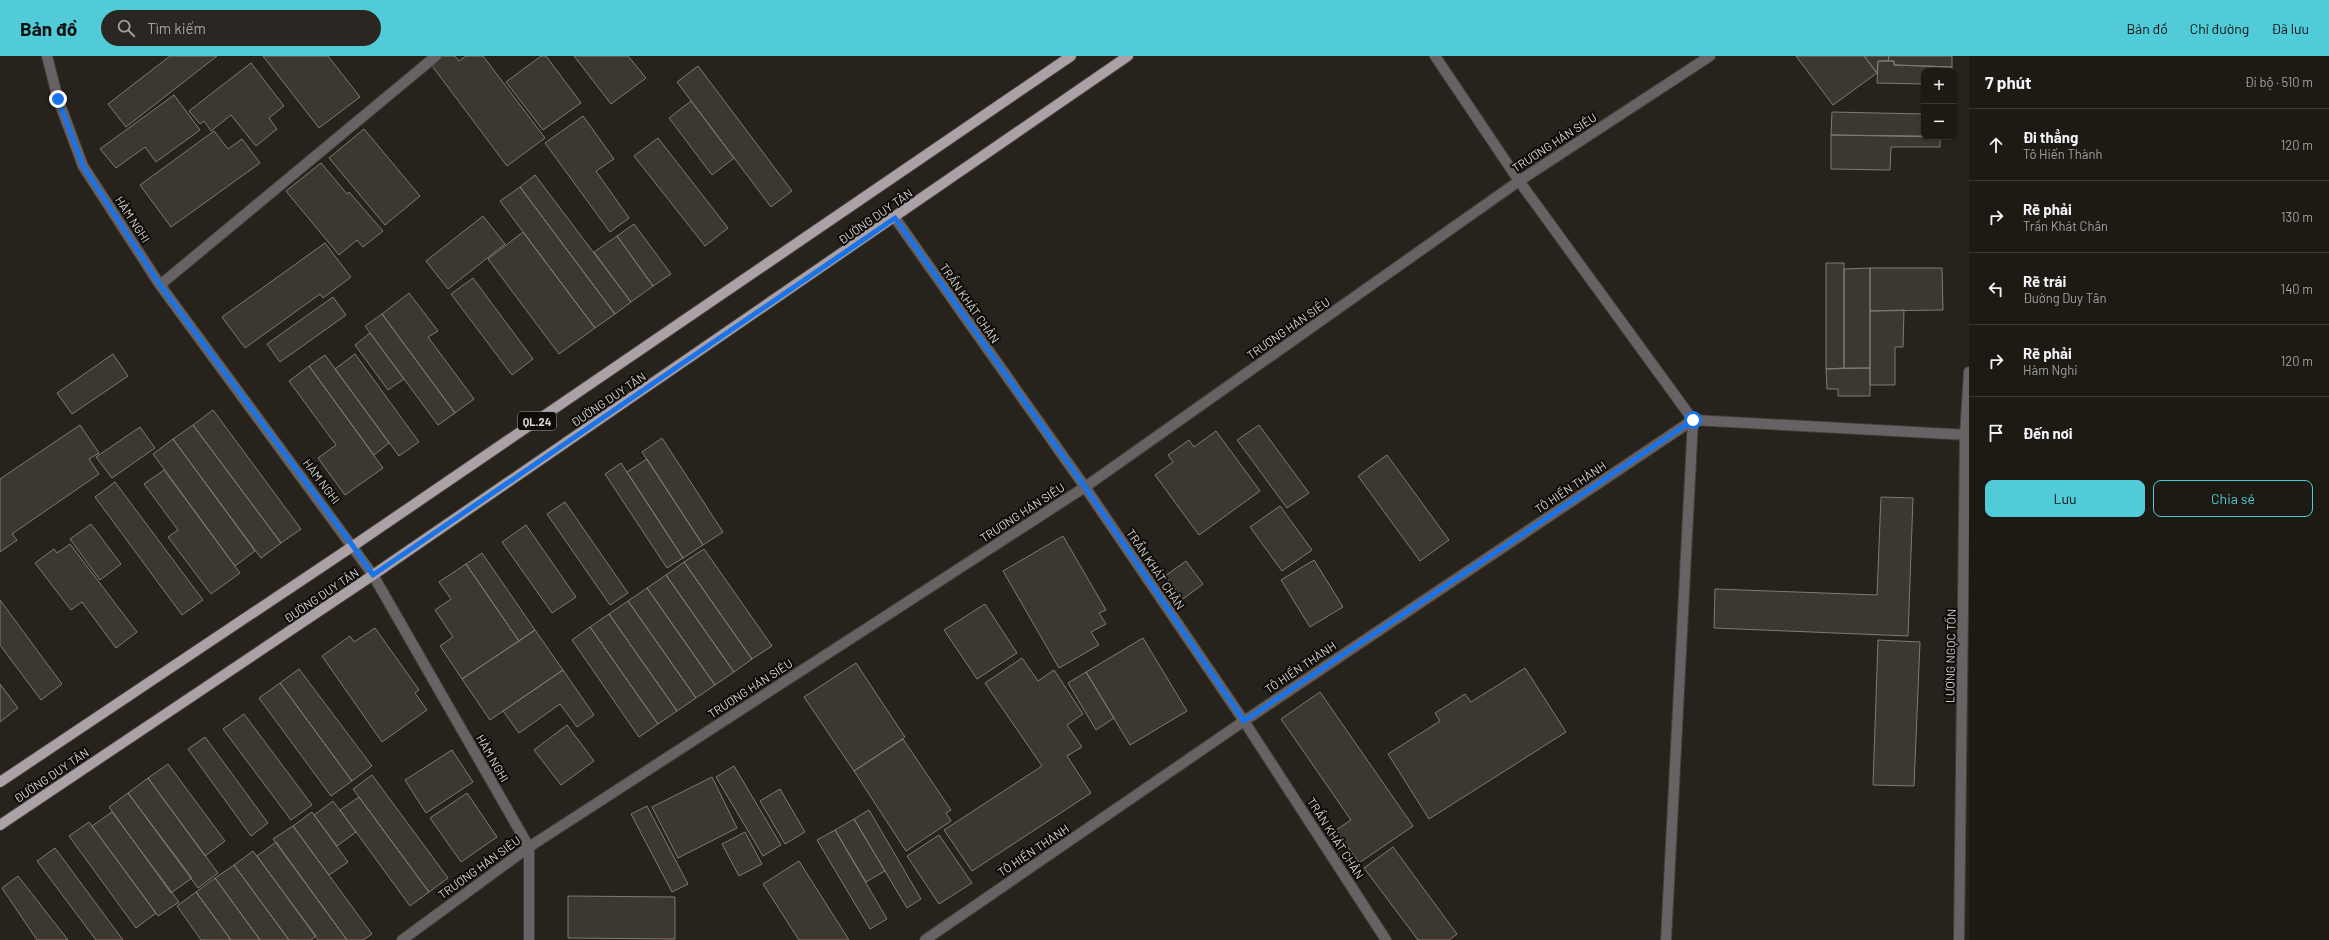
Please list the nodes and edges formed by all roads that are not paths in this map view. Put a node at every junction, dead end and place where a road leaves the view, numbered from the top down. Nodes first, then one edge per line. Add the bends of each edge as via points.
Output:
1 (47, 56) edge
2 (436, 56) edge
3 (1071, 56) edge
4 (1128, 56) edge
5 (1435, 56) edge
6 (1710, 56) edge
7 (1519, 181) junction
8 (895, 218) junction
9 (160, 285) junction
10 (1969, 372) edge
11 (1693, 420) junction
12 (1967, 435) edge
13 (1085, 487) junction
14 (353, 546) junction
15 (373, 575) junction
16 (1244, 721) junction
17 (0, 782) edge
18 (0, 825) edge
19 (529, 848) junction
20 (402, 940) edge
21 (529, 940) edge
22 (925, 940) edge
23 (1386, 940) edge
24 (1666, 940) edge
25 (1959, 940) edge

1 - 9 street, HÀM NGHI via 58,99 83,166
2 - 9 street
3 - 14 main road, ĐƯỜNG DUY TÂN / QL.24
4 - 8 main road, ĐƯỜNG DUY TÂN / QL.24
5 - 7 street
6 - 7 street, TRƯƠNG HÁN SIÊU
7 - 11 street
7 - 13 street, TRƯƠNG HÁN SIÊU
8 - 13 street, TRẦN KHÁT CHÂN
8 - 15 main road, ĐƯỜNG DUY TÂN / QL.24
9 - 14 street, HÀM NGHI
10 - 12 street, LƯƠNG NGỌC TỐN
11 - 12 street
11 - 16 street, TÔ HIẾN THÀNH
11 - 24 street
12 - 25 street, LƯƠNG NGỌC TỐN
13 - 16 street, TRẦN KHÁT CHÂN
13 - 19 street, TRƯƠNG HÁN SIÊU
14 - 15 street, HÀM NGHI
14 - 17 main road, ĐƯỜNG DUY TÂN / QL.24
15 - 18 main road, ĐƯỜNG DUY TÂN / QL.24
15 - 19 street, HÀM NGHI
16 - 22 street, TÔ HIẾN THÀNH
16 - 23 street, TRẦN KHÁT CHÂN
19 - 20 street, TRƯƠNG HÁN SIÊU
19 - 21 street, HÀM NGHI

